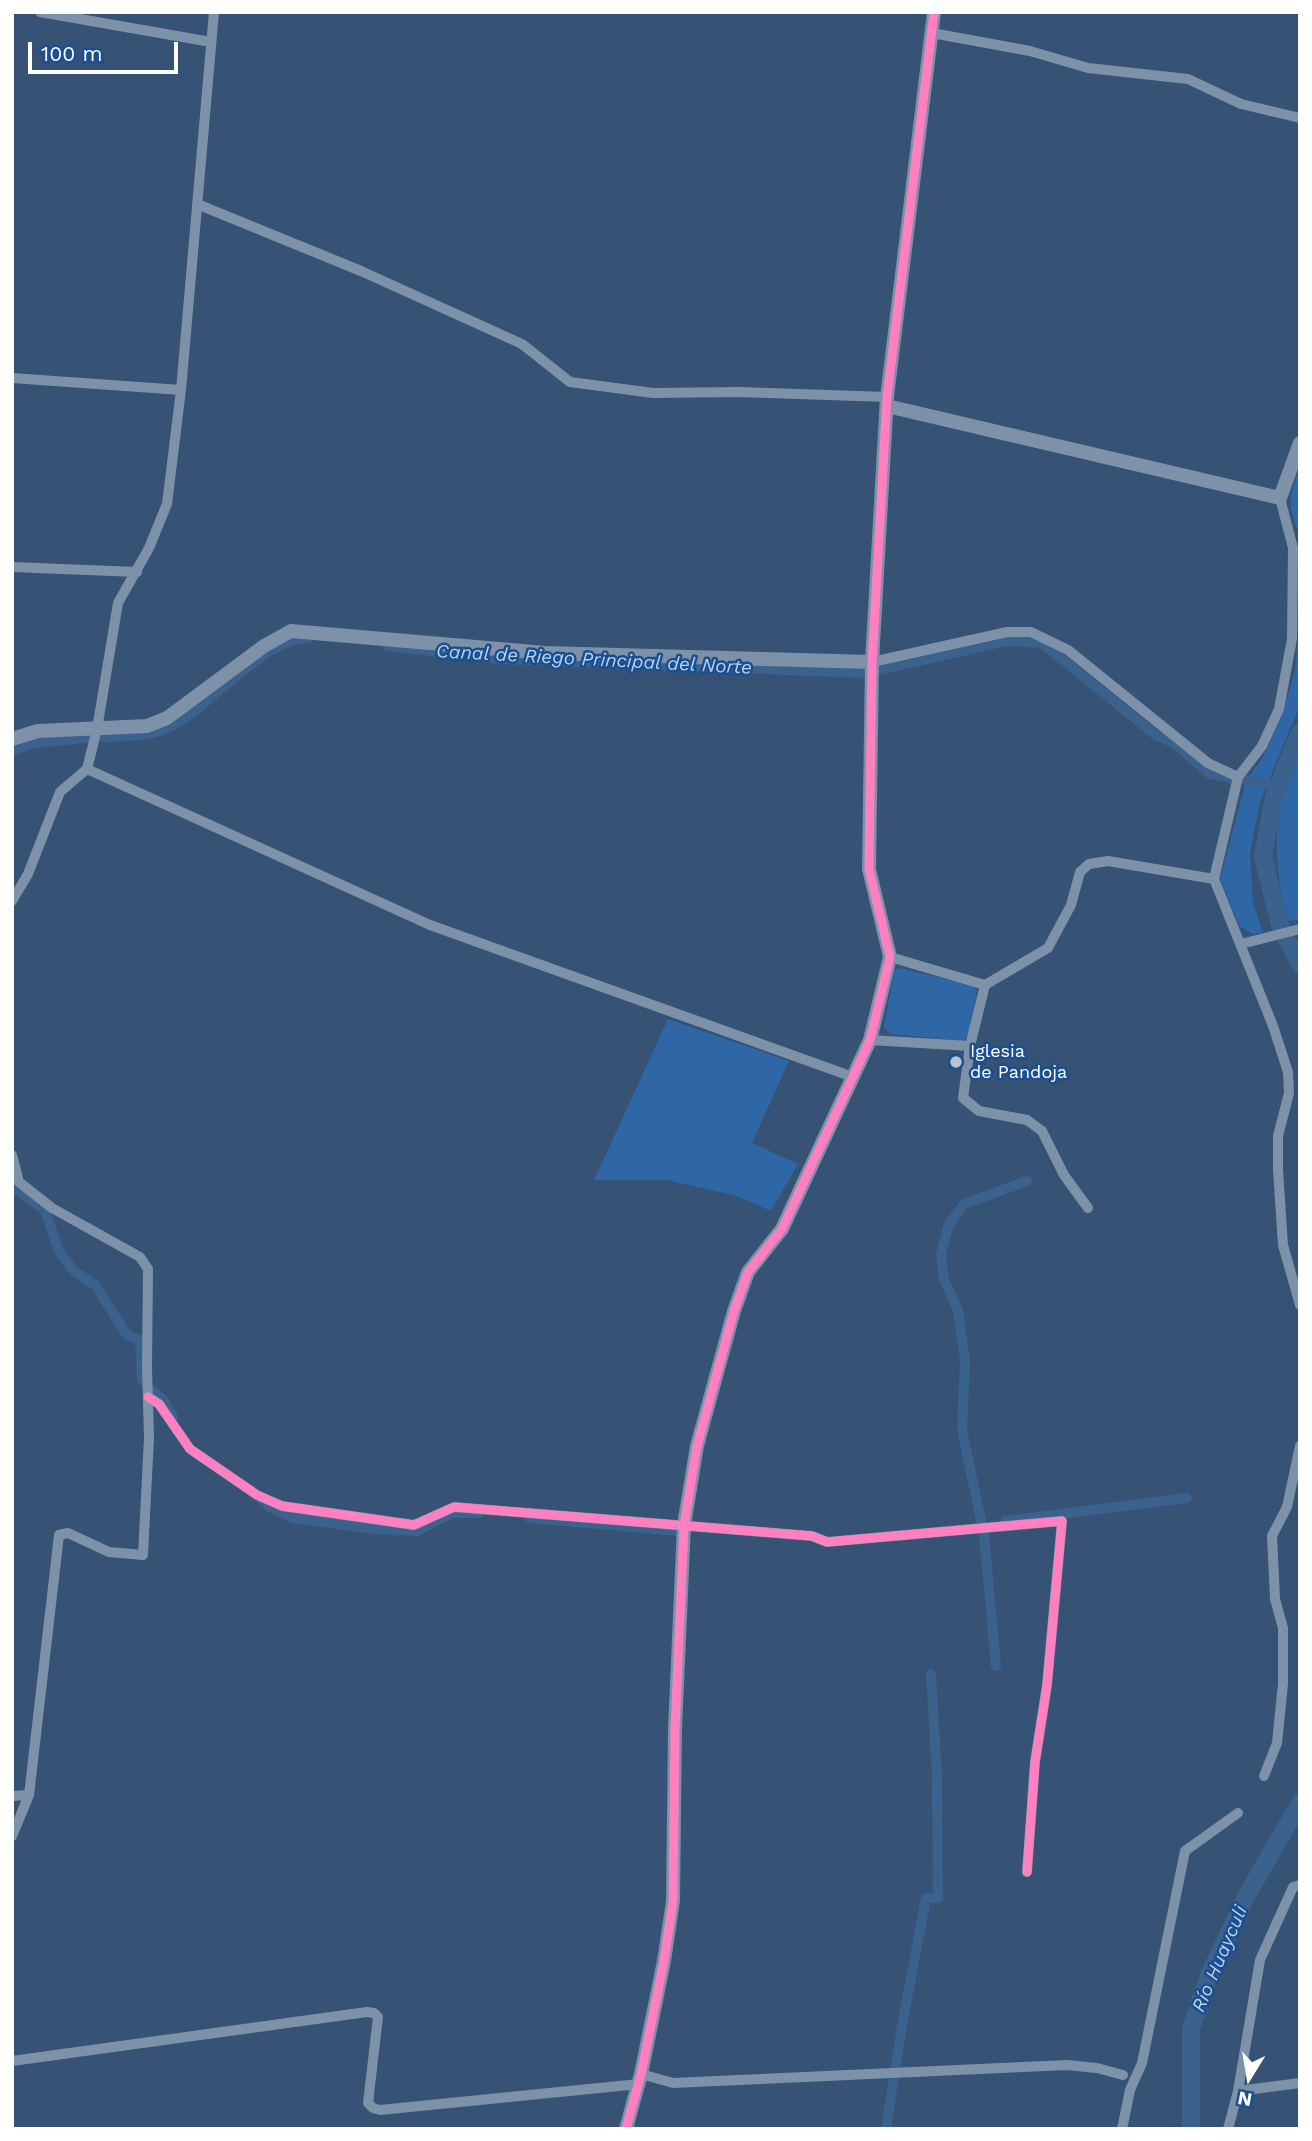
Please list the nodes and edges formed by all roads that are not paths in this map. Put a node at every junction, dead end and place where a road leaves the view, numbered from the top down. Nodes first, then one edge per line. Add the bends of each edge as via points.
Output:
1 (40, 12) edge
2 (214, 12) edge
3 (934, 12) edge
4 (932, 33) junction
5 (211, 42) junction
6 (1300, 118) edge
7 (197, 204) junction
8 (12, 378) edge
9 (181, 390) junction
10 (887, 402) junction
11 (1300, 443) edge
12 (1280, 498) junction
13 (12, 567) edge
14 (137, 572) junction
15 (872, 662) junction
16 (97, 729) junction
17 (12, 739) edge
18 (87, 769) junction
19 (1238, 777) junction
20 (1214, 879) junction
21 (12, 901) edge
22 (1298, 929) edge
23 (1241, 944) junction
24 (890, 957) junction
25 (985, 985) junction
26 (870, 1040) junction
27 (970, 1046) junction
28 (853, 1077) junction
29 (12, 1155) edge
30 (1088, 1208) dead end
31 (1300, 1305) edge
32 (148, 1397) junction
33 (1300, 1446) edge
34 (684, 1525) junction
35 (1264, 1776) dead end
36 (29, 1795) junction
37 (12, 1796) edge
38 (1238, 1813) dead end
39 (12, 1836) edge
40 (1027, 1872) dead end
41 (1300, 1885) edge
42 (12, 2061) edge
43 (1123, 2075) dead end
44 (640, 2079) junction
45 (1300, 2083) edge
46 (1238, 2091) junction
47 (626, 2129) edge
48 (1122, 2129) edge
49 (1228, 2129) edge

1 - 5 street
2 - 5 street
3 - 4 street
4 - 6 street via 1030,51 1088,68 1188,79 1241,104
4 - 10 street
5 - 7 street
7 - 9 street
7 - 10 street via 522,344 570,382 653,393 738,392
8 - 9 street
9 - 14 street via 167,504
10 - 12 street
10 - 15 street
11 - 12 street
12 - 19 street via 1293,548 1292,639 1279,709 1262,747
13 - 14 street
14 - 16 street via 118,603
15 - 16 street via 545,653 291,631 167,718 148,726
15 - 19 street via 1007,632 1031,632 1068,650 1208,763
15 - 24 street via 869,869
16 - 17 street via 38,731
16 - 18 street
18 - 21 street via 60,792
18 - 28 street via 430,925
19 - 20 street
20 - 23 street
20 - 25 street via 1108,861 1089,864 1080,872 1071,905 1048,948
22 - 23 street
23 - 31 street via 1288,1072 1278,1170 1283,1245
24 - 25 street
24 - 26 street
25 - 27 street
26 - 27 street
26 - 28 street
27 - 30 street via 963,1098 979,1111 1027,1120 1042,1131 1064,1175
28 - 34 street via 782,1229 748,1272 706,1406
29 - 32 street via 19,1182 52,1208 139,1257 148,1269
32 - 34 street via 159,1404 190,1449 257,1495 282,1506 414,1525 454,1507
32 - 36 street via 143,1555 109,1552 68,1533 58,1535
33 - 35 street via 1287,1507 1272,1536 1275,1599 1283,1628 1283,1684 1278,1743
34 - 40 street via 812,1536 827,1542 1062,1521
34 - 44 street via 673,1901
36 - 37 street
36 - 39 street
38 - 48 street via 1185,1851 1142,2063
41 - 46 street via 1293,1888 1260,1960
42 - 44 street via 374,2012 378,2017 368,2103 380,2110
43 - 44 street via 1067,2065 673,2083
44 - 47 street
45 - 46 street
46 - 49 street

